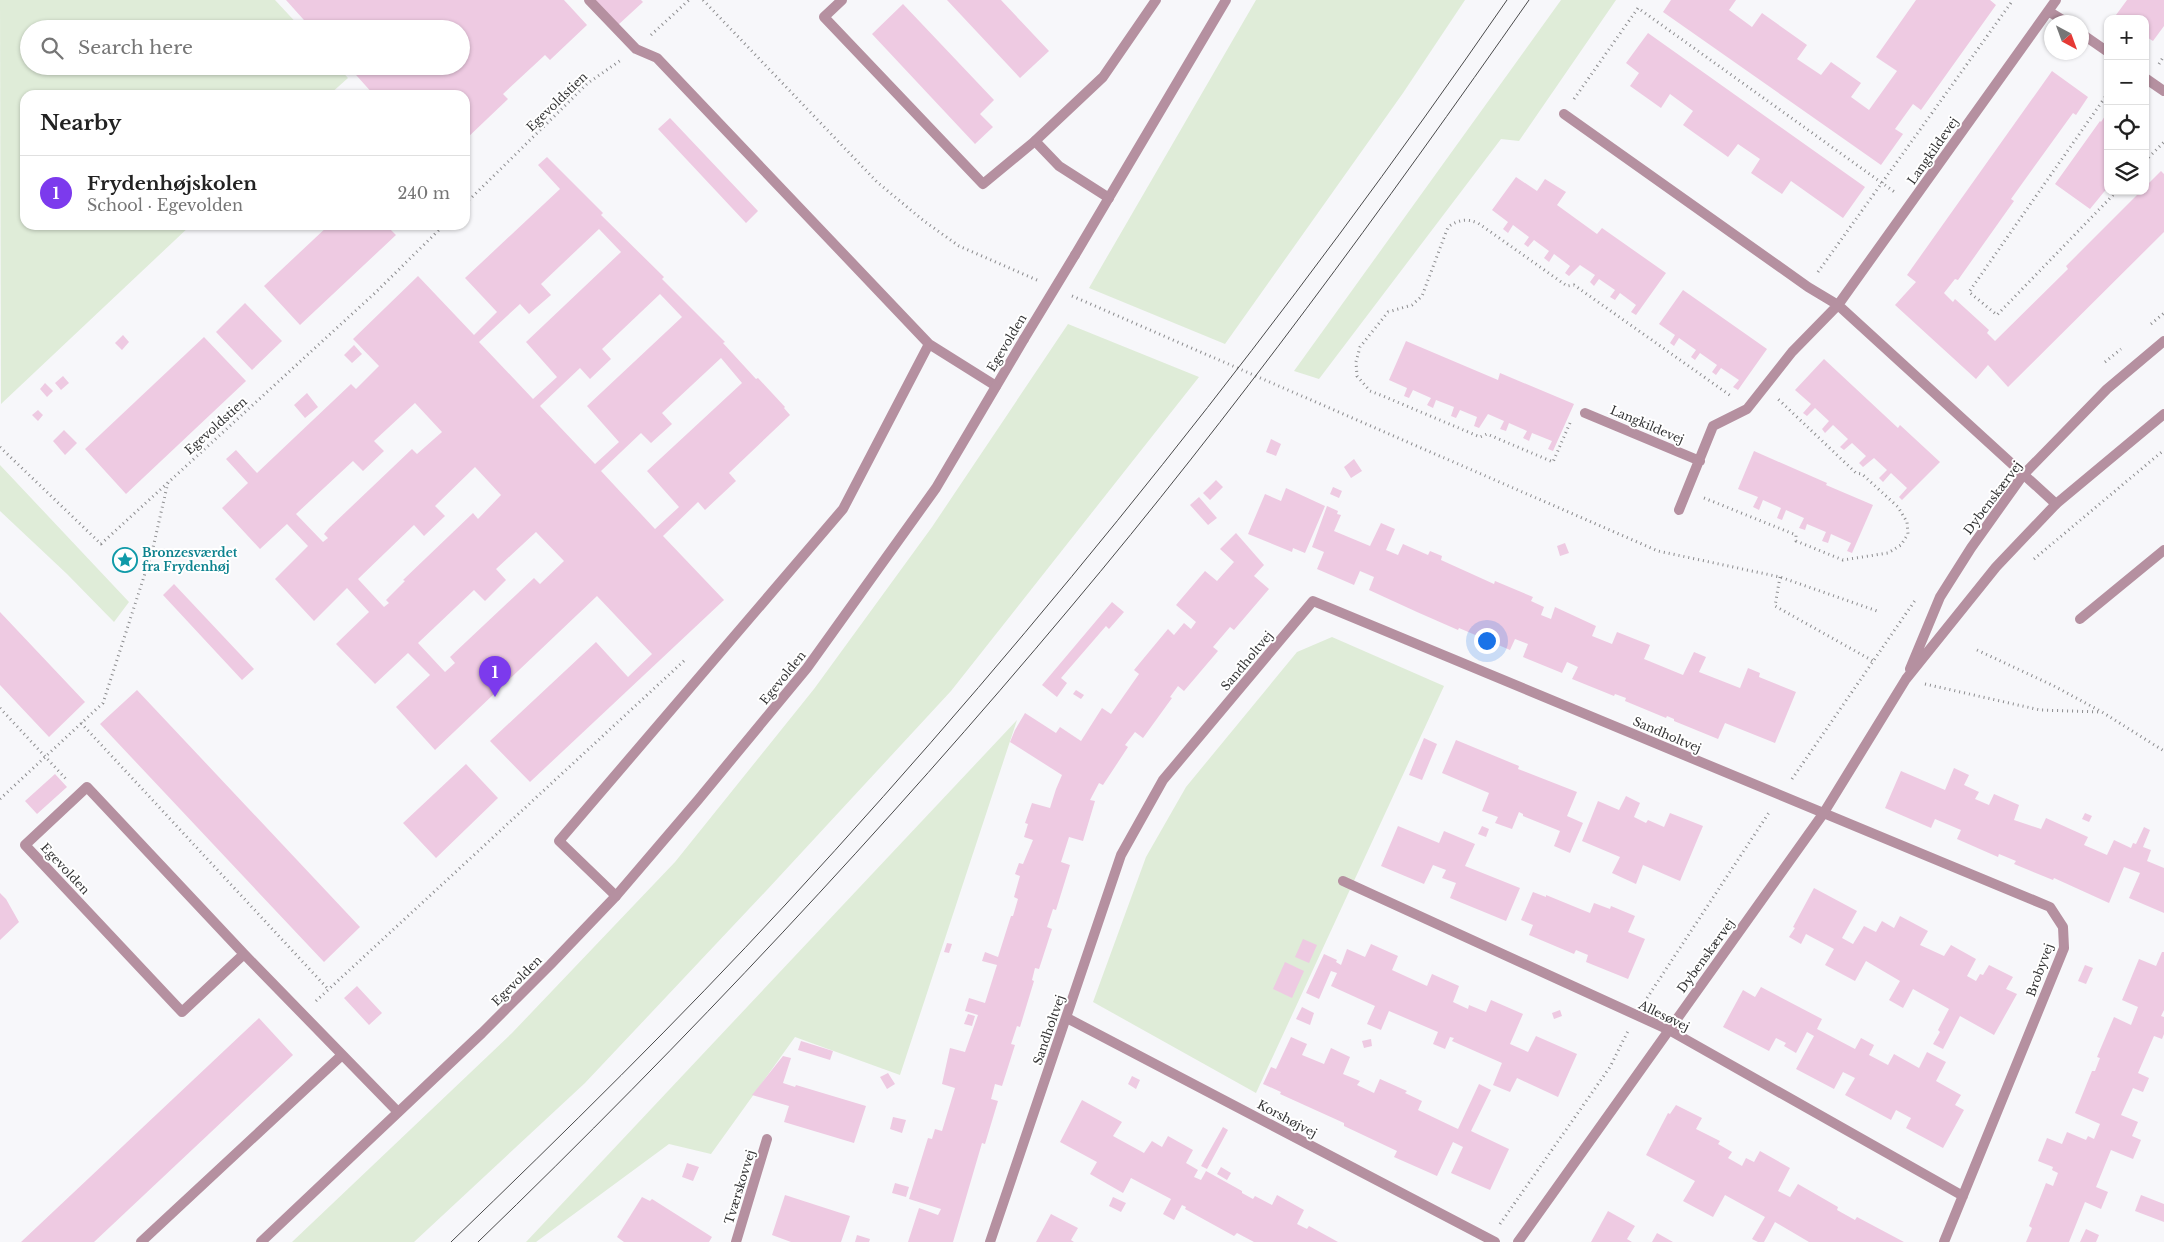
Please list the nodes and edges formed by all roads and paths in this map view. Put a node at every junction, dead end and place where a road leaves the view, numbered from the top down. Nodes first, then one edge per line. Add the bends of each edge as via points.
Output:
1 (589, 0) edge
2 (689, 0) edge
3 (703, 0) edge
4 (842, 0) edge
5 (1156, 0) edge
6 (1226, 0) edge
7 (2013, 0) edge
8 (2056, 0) edge
9 (2048, 11) junction
10 (2055, 15) edge
11 (2089, 39) edge
12 (636, 49) junction
13 (2104, 49) edge
14 (2149, 81) edge
15 (2164, 91) edge
16 (2104, 100) edge
17 (1564, 114) joint
18 (1035, 141) junction
19 (2164, 142) edge
20 (2149, 157) edge
21 (1882, 183) junction
22 (2113, 195) edge
23 (1109, 198) junction
24 (470, 199) edge
25 (1911, 204) junction
26 (439, 230) edge
27 (1041, 282) dead end
28 (1808, 287) junction
29 (1068, 294) dead end
30 (1838, 305) junction
31 (2164, 313) edge
32 (2150, 325) dead end
33 (2164, 341) edge
34 (929, 344) junction
35 (2122, 348) dead end
36 (2101, 366) dead end
37 (996, 386) junction
38 (1764, 387) junction
39 (1747, 409) junction
40 (1585, 412) joint
41 (2164, 414) edge
42 (0, 447) edge
43 (2164, 450) edge
44 (1700, 461) junction
45 (2023, 476) junction
46 (169, 482) junction
47 (1687, 491) junction
48 (2056, 504) junction
49 (1679, 510) dead end
50 (2164, 550) edge
51 (2029, 563) dead end
52 (1780, 577) junction
53 (1917, 598) dead end
54 (1880, 612) dead end
55 (2080, 619) dead end
56 (1977, 650) dead end
57 (692, 654) dead end
58 (1873, 661) junction
59 (1906, 679) junction
60 (0, 708) edge
61 (2102, 712) junction
62 (81, 723) junction
63 (2164, 751) edge
64 (45, 757) junction
65 (80, 794) junction
66 (1780, 796) junction
67 (0, 799) edge
68 (1824, 814) junction
69 (1343, 881) dead end
70 (616, 896) junction
71 (244, 954) junction
72 (328, 989) junction
73 (302, 1013) junction
74 (1636, 1015) junction
75 (1067, 1018) junction
76 (1669, 1030) junction
77 (342, 1055) junction
78 (398, 1112) junction
79 (767, 1139) dead end
80 (1963, 1196) junction
81 (1492, 1240) edge
82 (141, 1242) edge
83 (260, 1242) edge
84 (736, 1242) edge
85 (990, 1242) edge
86 (1518, 1242) edge
87 (1944, 1242) edge

1 - 12 street
2 - 12 path, Egevoldstien
3 - 27 path via 877,182 959,246
4 - 18 street via 824,17 983,184
5 - 18 street via 1103,76
6 - 23 street, Egevolden
7 - 21 path
8 - 9 street, Langkildevej
9 - 10 street
9 - 25 street, Langkildevej
11 - 13 street
12 - 24 path, Egevoldstien via 588,83
12 - 34 street via 657,58
14 - 15 street
16 - 22 path via 1969,292 1997,315
17 - 21 path via 1638,8
17 - 28 street
18 - 23 street via 1059,166
19 - 20 path
21 - 25 path
21 - 28 path
23 - 37 street, Egevolden, bridge
25 - 30 street, Langkildevej
26 - 46 path, Egevoldstien via 375,294
28 - 30 street
29 - 52 path via 1658,551
30 - 38 street, Langkildevej via 1792,352
30 - 45 street
31 - 32 path
33 - 45 street, Dybenskærvej via 2107,389
34 - 37 street
34 - 70 street via 843,509 559,841
35 - 36 path
37 - 70 street, Egevolden via 936,488 807,668
38 - 39 street, Langkildevej
38 - 47 path via 1856,473 1862,474 1898,507 1908,522 1908,534 1901,545 1888,553 1843,560 1796,541 1796,536
39 - 40 path via 1574,285 1567,286 1469,219 1448,227 1422,296 1412,305 1388,312 1360,347 1356,362 1357,376 1370,391 1480,437 1487,434 1553,462 1574,413
39 - 44 street, Langkildevej via 1713,426
40 - 44 street, Langkildevej
41 - 48 street, Dybenskærvej
42 - 46 path, Egevoldstien via 101,544
43 - 51 path
44 - 47 street, Langkildevej
45 - 48 street
45 - 59 street, Dybenskærvej via 1970,548 1940,596
46 - 62 path via 152,552 103,703
47 - 49 street, Langkildevej
48 - 59 street, Dybenskærvej via 1996,567
50 - 55 street
52 - 54 path
52 - 58 path via 1775,606
53 - 58 path
56 - 61 path
57 - 72 path
58 - 66 path
59 - 61 path via 2040,710
59 - 68 street, Dybenskærvej
60 - 64 path
61 - 63 path
62 - 64 path
62 - 72 path
64 - 65 path
64 - 67 path
65 - 71 street via 87,787
65 - 71 street, Egevolden via 25,845 182,1012
66 - 68 street, Sandholtvej
66 - 74 path
66 - 75 street, Sandholtvej via 1314,602 1164,780 1121,855
68 - 76 street, Dybenskærvej
68 - 80 street, Brobyvej via 2050,907 2063,927 2064,948
69 - 74 street, Allesøvej
70 - 78 street, Egevolden via 496,1020
71 - 73 street
72 - 73 path
73 - 77 street
74 - 76 street, Allesøvej
74 - 81 path via 1610,1067
75 - 81 street, Korshøjvej
75 - 85 street, Sandholtvej
76 - 80 street, Allesøvej
76 - 86 street, Dybenskærvej
77 - 78 street
77 - 82 street
78 - 83 street, Egevolden
79 - 84 street, Tværskovvej
80 - 87 street, Brobyvej

